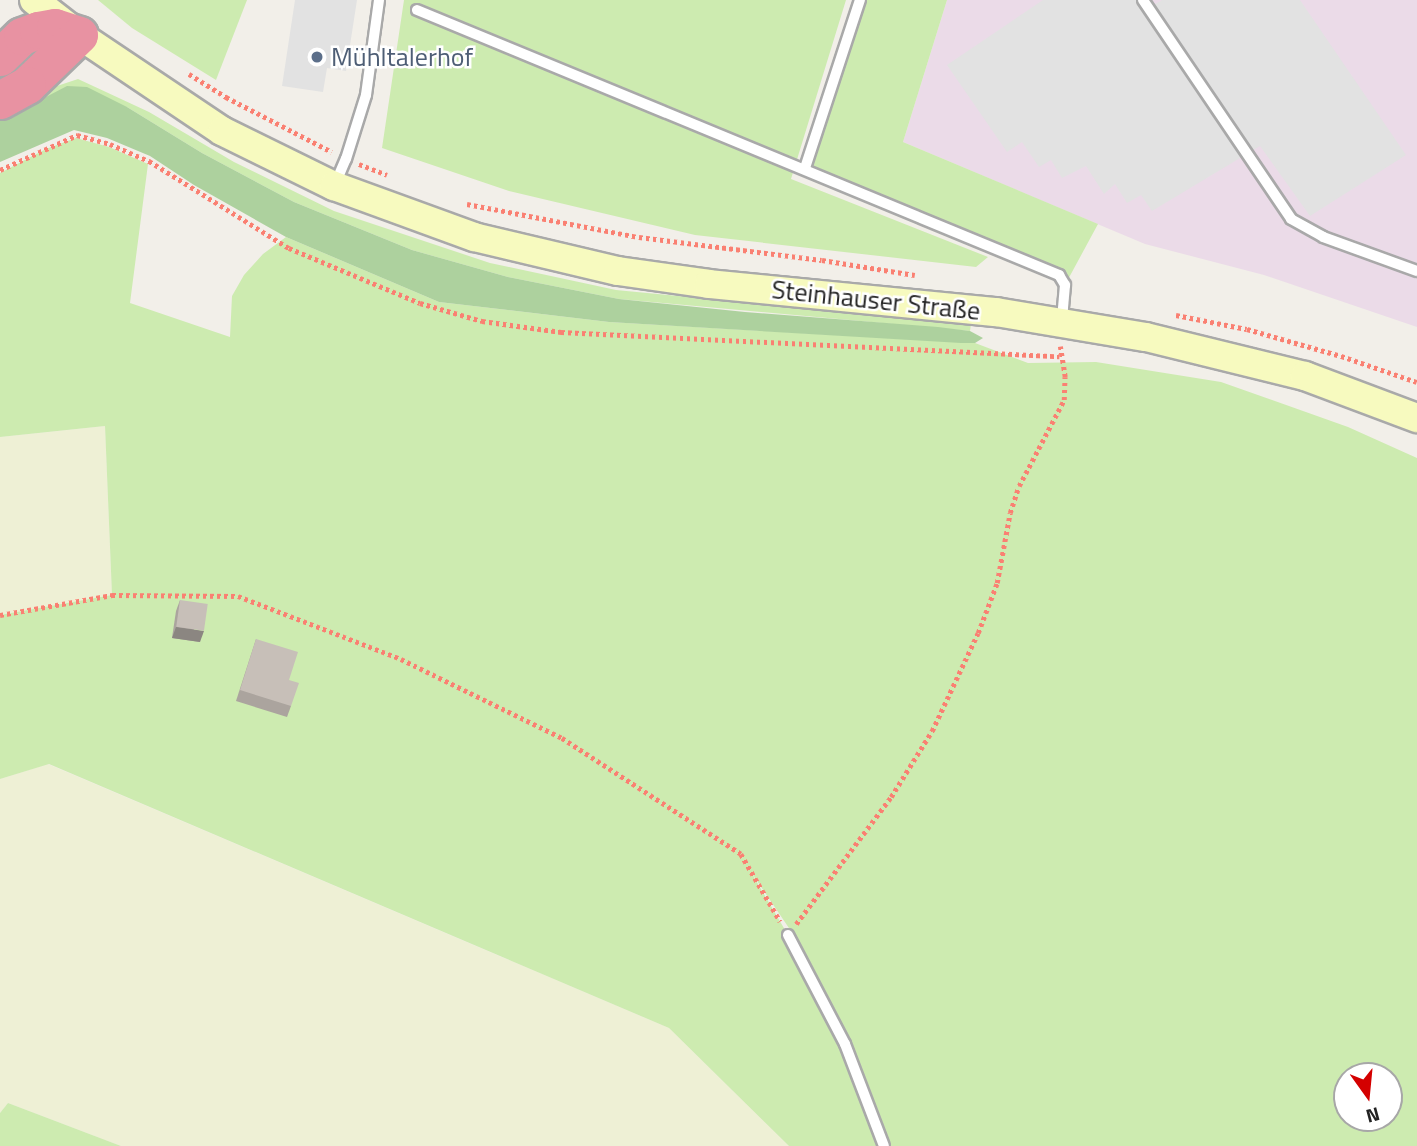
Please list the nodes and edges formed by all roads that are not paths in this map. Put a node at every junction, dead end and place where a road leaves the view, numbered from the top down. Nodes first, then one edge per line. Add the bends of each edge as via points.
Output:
1 (34, 0) edge
2 (379, 0) edge
3 (860, 0) edge
4 (1143, 0) edge
5 (417, 10) dead end
6 (79, 35) junction
7 (0, 57) edge
8 (0, 100) edge
9 (805, 168) junction
10 (334, 186) junction
11 (1417, 271) edge
12 (1062, 321) junction
13 (1417, 418) edge
14 (788, 935) road end
15 (884, 1146) edge

1 - 6 main road, Steinhauser Straße
2 - 10 lane via 366,95
3 - 9 lane
4 - 11 lane via 1291,219 1323,237
5 - 9 lane
6 - 7 highway via 55,27 38,30 22,36
6 - 8 highway via 37,76
6 - 10 main road, Steinhauser Straße via 222,131
9 - 12 lane via 1059,275 1065,285
10 - 12 main road, Steinhauser Straße via 474,237 618,271
12 - 13 main road, Steinhauser Straße via 1203,349 1305,376
14 - 15 lane via 845,1044

